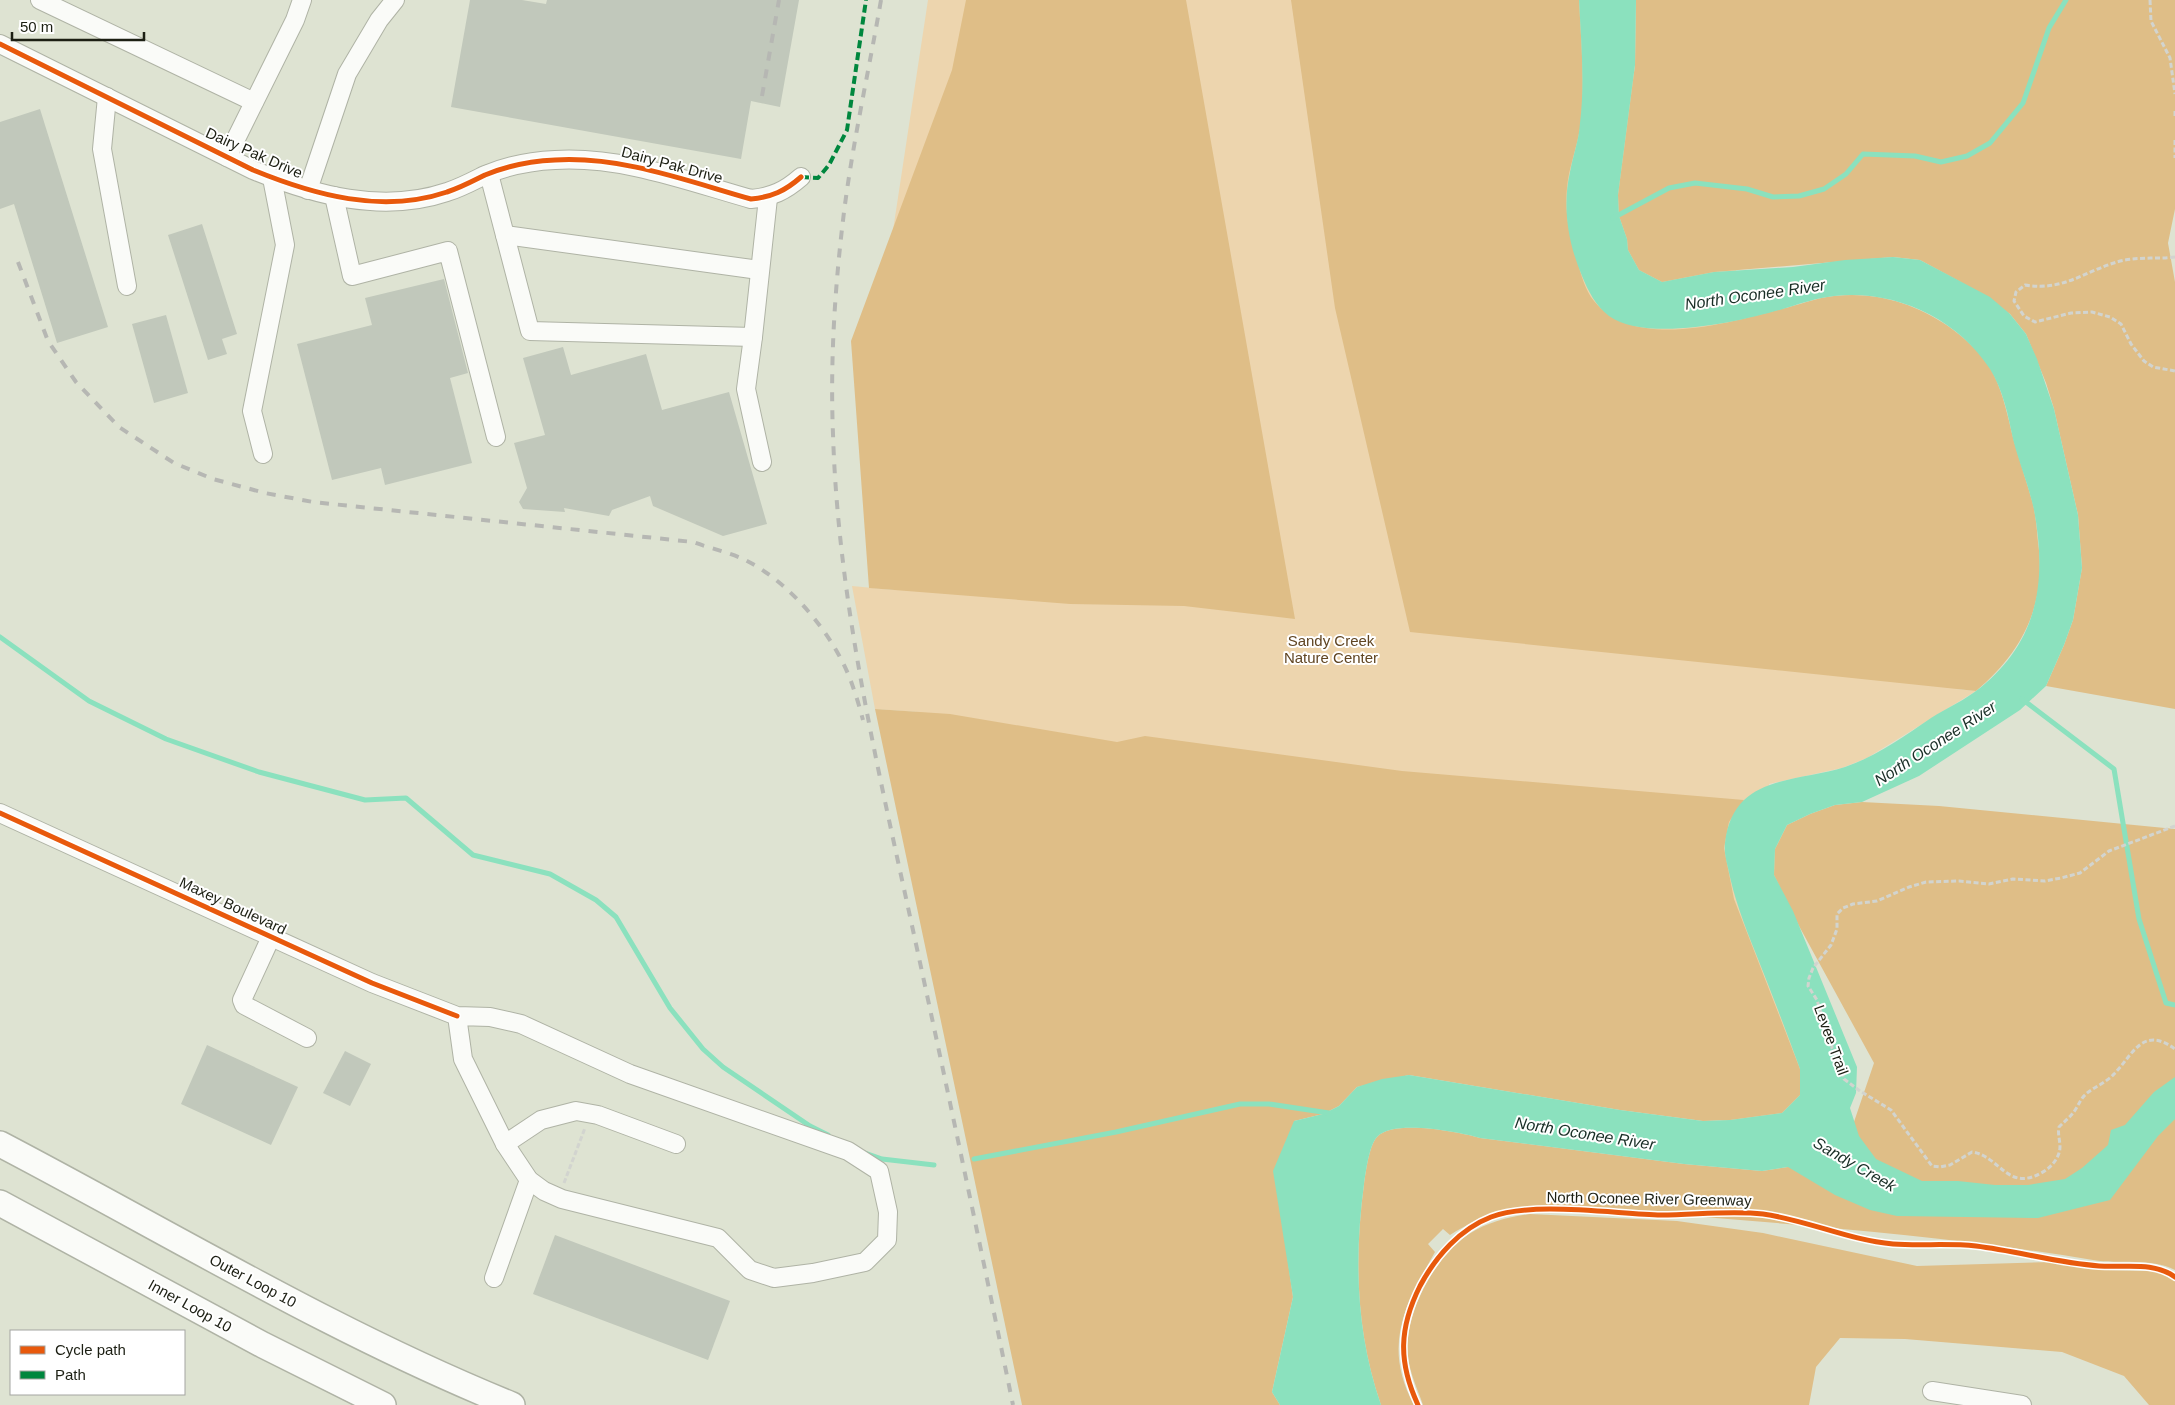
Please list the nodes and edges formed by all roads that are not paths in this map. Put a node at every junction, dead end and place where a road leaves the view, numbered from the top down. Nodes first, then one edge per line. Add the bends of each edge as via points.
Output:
1 (40, 0) edge
2 (302, 0) edge
3 (395, 0) edge
4 (0, 44) edge
5 (106, 97) junction
6 (254, 102) junction
7 (227, 156) junction
8 (489, 174) junction
9 (801, 177) dead end
10 (272, 178) junction
11 (308, 190) junction
12 (334, 196) junction
13 (768, 198) junction
14 (506, 235) junction
15 (759, 270) junction
16 (127, 286) dead end
17 (753, 336) junction
18 (496, 437) dead end
19 (263, 454) dead end
20 (762, 462) dead end
21 (0, 813) edge
22 (271, 937) junction
23 (457, 1016) junction
24 (307, 1038) dead end
25 (0, 1144) edge
26 (505, 1144) junction
27 (676, 1144) dead end
28 (529, 1180) junction
29 (0, 1203) edge
30 (494, 1278) dead end
31 (1932, 1391) dead end
32 (383, 1405) edge
33 (512, 1405) edge
34 (2022, 1405) edge

1 - 6 street
2 - 6 street
3 - 11 street via 379,20 347,74
4 - 5 street, Dairy Pak Drive
5 - 7 street, Dairy Pak Drive
5 - 16 street via 102,149
6 - 7 street
7 - 10 street, Dairy Pak Drive
8 - 12 street, Dairy Pak Drive via 420,200 361,201
8 - 13 street, Dairy Pak Drive via 533,162 617,162 751,199
8 - 14 street
9 - 13 street via 786,190
10 - 11 street, Dairy Pak Drive
10 - 19 street via 285,245 252,411
11 - 12 street, Dairy Pak Drive
12 - 18 street via 352,276 448,251
13 - 15 street
14 - 15 street
14 - 17 street via 530,331
15 - 17 street
17 - 20 street via 746,389
21 - 22 street, Maxey Boulevard
22 - 23 street, Maxey Boulevard via 372,983
22 - 24 street via 242,1000 244,1006
23 - 26 street via 463,1060
23 - 28 street via 490,1016 521,1024 630,1074 848,1151 880,1171 888,1212 887,1240 865,1262 774,1278 750,1270 718,1238 559,1198
25 - 33 highway, Outer Loop 10 via 315,1313 441,1375
26 - 27 street via 541,1120 576,1111
26 - 28 street
28 - 30 street
29 - 32 highway, Inner Loop 10 via 263,1345
31 - 34 street

